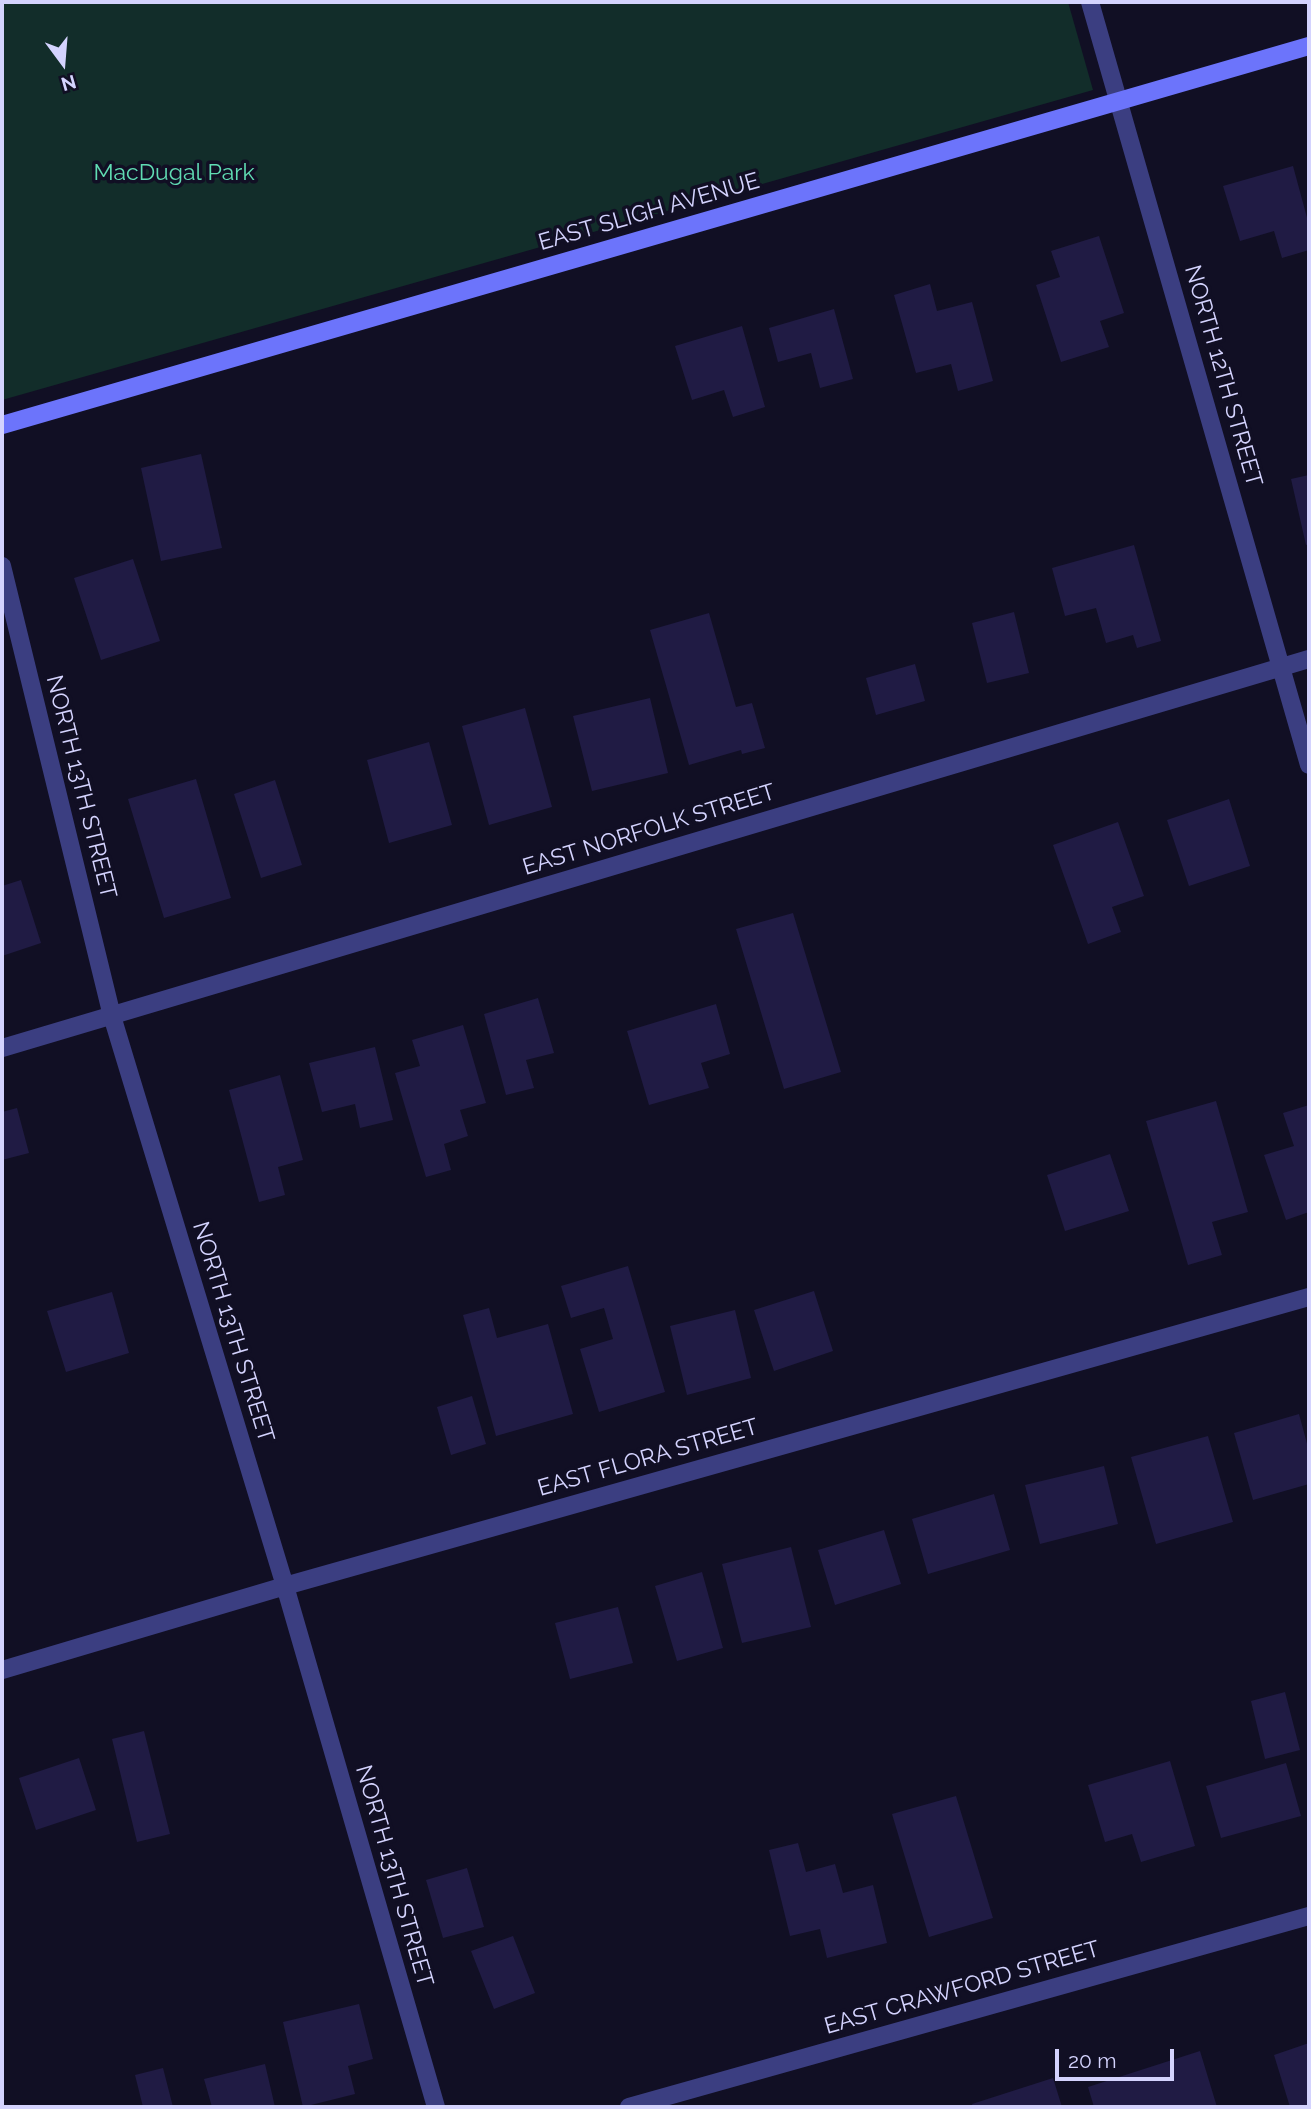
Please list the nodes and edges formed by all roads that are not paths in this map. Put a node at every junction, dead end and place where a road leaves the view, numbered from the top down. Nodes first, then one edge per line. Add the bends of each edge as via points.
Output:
1 (1090, 2) edge
2 (1309, 46) edge
3 (1118, 101) junction
4 (2, 425) edge
5 (2, 566) edge
6 (1309, 659) edge
7 (1282, 667) junction
8 (1309, 765) edge
9 (112, 1016) junction
10 (2, 1048) edge
11 (1309, 1297) edge
12 (285, 1586) junction
13 (2, 1670) edge
14 (1309, 1916) edge
15 (436, 2107) edge
16 (629, 2107) edge

1 - 3 street, NORTH 12TH STREET
2 - 3 street, EAST SLIGH AVENUE
3 - 4 street, EAST SLIGH AVENUE
3 - 7 street, NORTH 12TH STREET
5 - 9 street, NORTH 13TH STREET
6 - 7 street, EAST NORFOLK STREET
7 - 8 street, NORTH 12TH STREET
7 - 9 street, EAST NORFOLK STREET
9 - 10 street, EAST NORFOLK STREET
9 - 12 street, NORTH 13TH STREET
11 - 12 street, EAST FLORA STREET
12 - 13 street, EAST FLORA STREET
12 - 15 street, NORTH 13TH STREET
14 - 16 street, EAST CRAWFORD STREET

